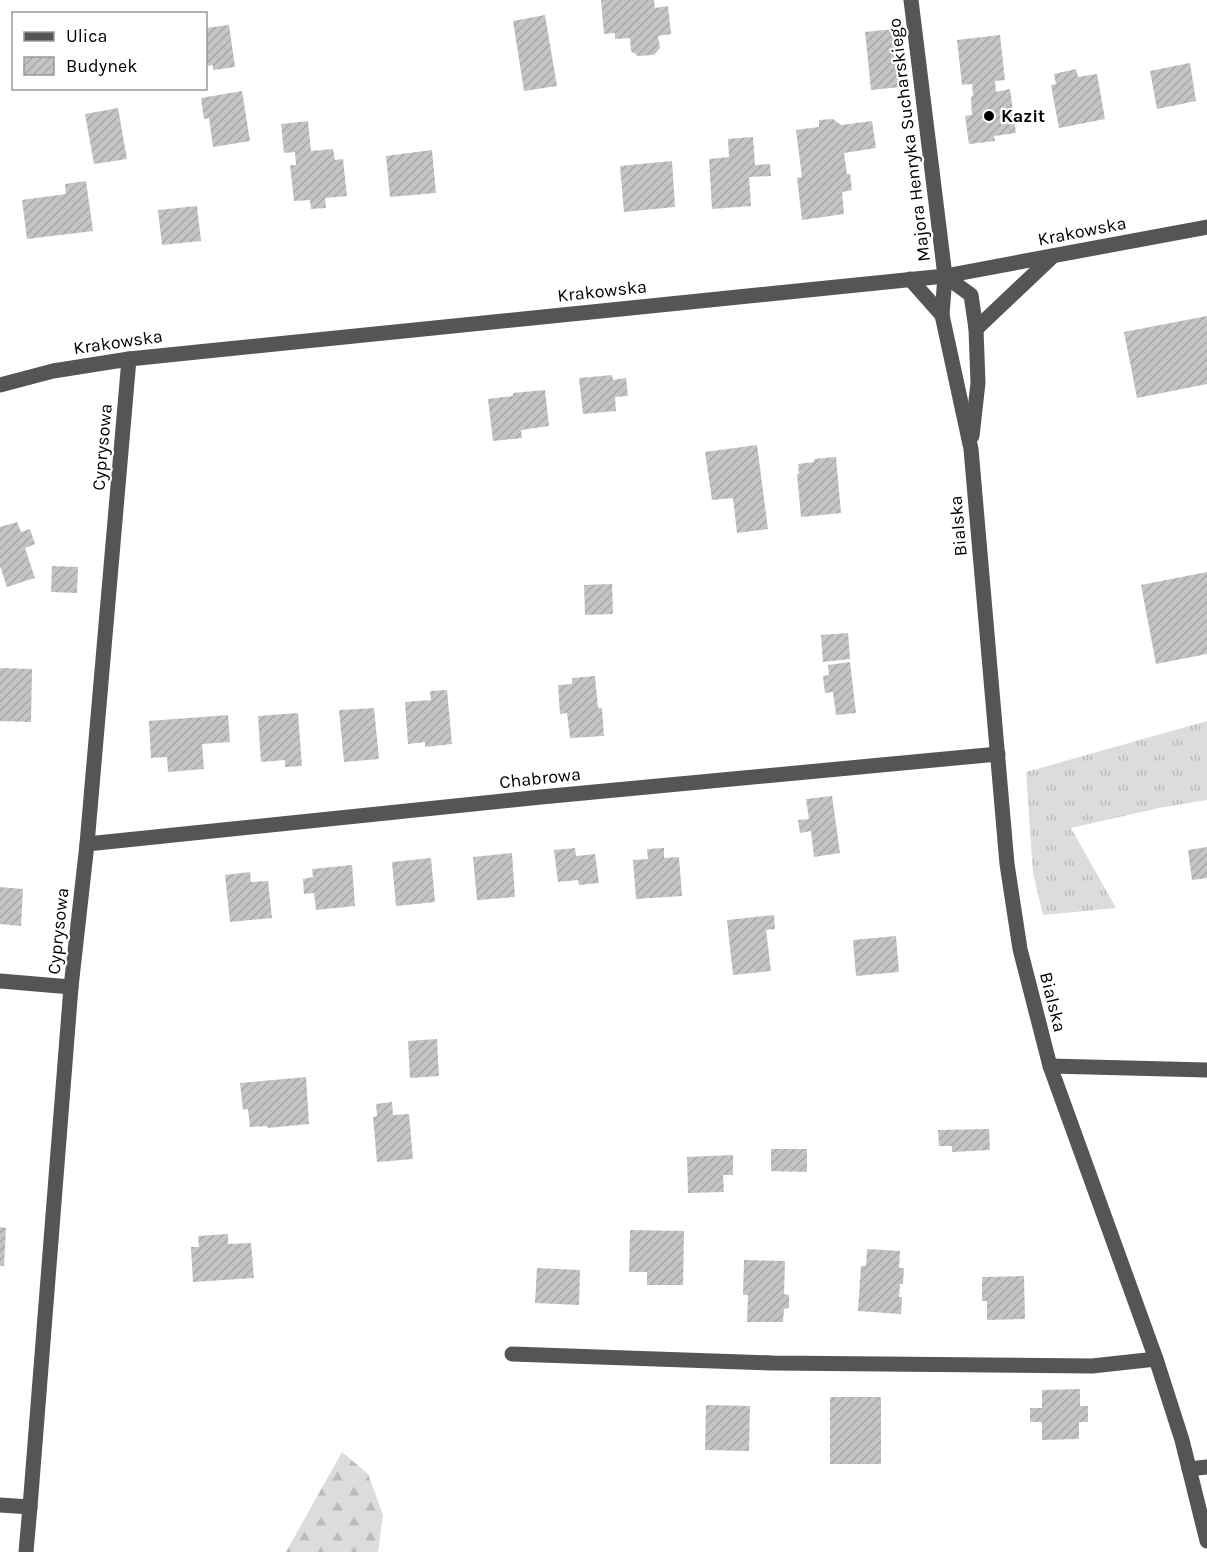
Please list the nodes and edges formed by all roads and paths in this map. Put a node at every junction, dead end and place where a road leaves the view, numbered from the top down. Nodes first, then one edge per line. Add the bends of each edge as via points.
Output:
1 (911, 0) edge
2 (1207, 227) edge
3 (1053, 256) junction
4 (945, 276) junction
5 (910, 279) junction
6 (942, 315) junction
7 (976, 329) junction
8 (129, 359) junction
9 (0, 385) edge
10 (971, 449) junction
11 (998, 754) junction
12 (87, 844) junction
13 (0, 981) edge
14 (71, 987) junction
15 (1050, 1066) junction
16 (1207, 1070) edge
17 (512, 1354) dead end
18 (1156, 1359) junction
19 (1207, 1467) edge
20 (1189, 1469) junction
21 (0, 1505) edge
22 (30, 1507) junction
23 (1207, 1541) edge
24 (26, 1552) edge

1 - 4 street, Majora Henryka Sucharskiego
2 - 3 street, Krakowska
3 - 4 street, Krakowska
3 - 7 street
4 - 5 street, Krakowska
4 - 6 street, Bialska
4 - 7 street, Bialska via 971,295
5 - 6 street, Bialska
5 - 8 street, Krakowska
6 - 10 street, Bialska
7 - 10 street, Bialska via 978,383
8 - 9 street, Krakowska via 52,371
8 - 12 street, Cyprysowa
10 - 11 street, Bialska
11 - 12 street, Chabrowa
11 - 15 street, Bialska via 1007,864 1020,949
12 - 14 street, Cyprysowa
13 - 14 street
14 - 22 street, Cyprysowa
15 - 16 street
15 - 18 street, Bialska
17 - 18 street via 773,1363 1092,1366
18 - 20 street, Bialska
19 - 20 street
20 - 23 street, Bialska
21 - 22 street
22 - 24 street, Cyprysowa

